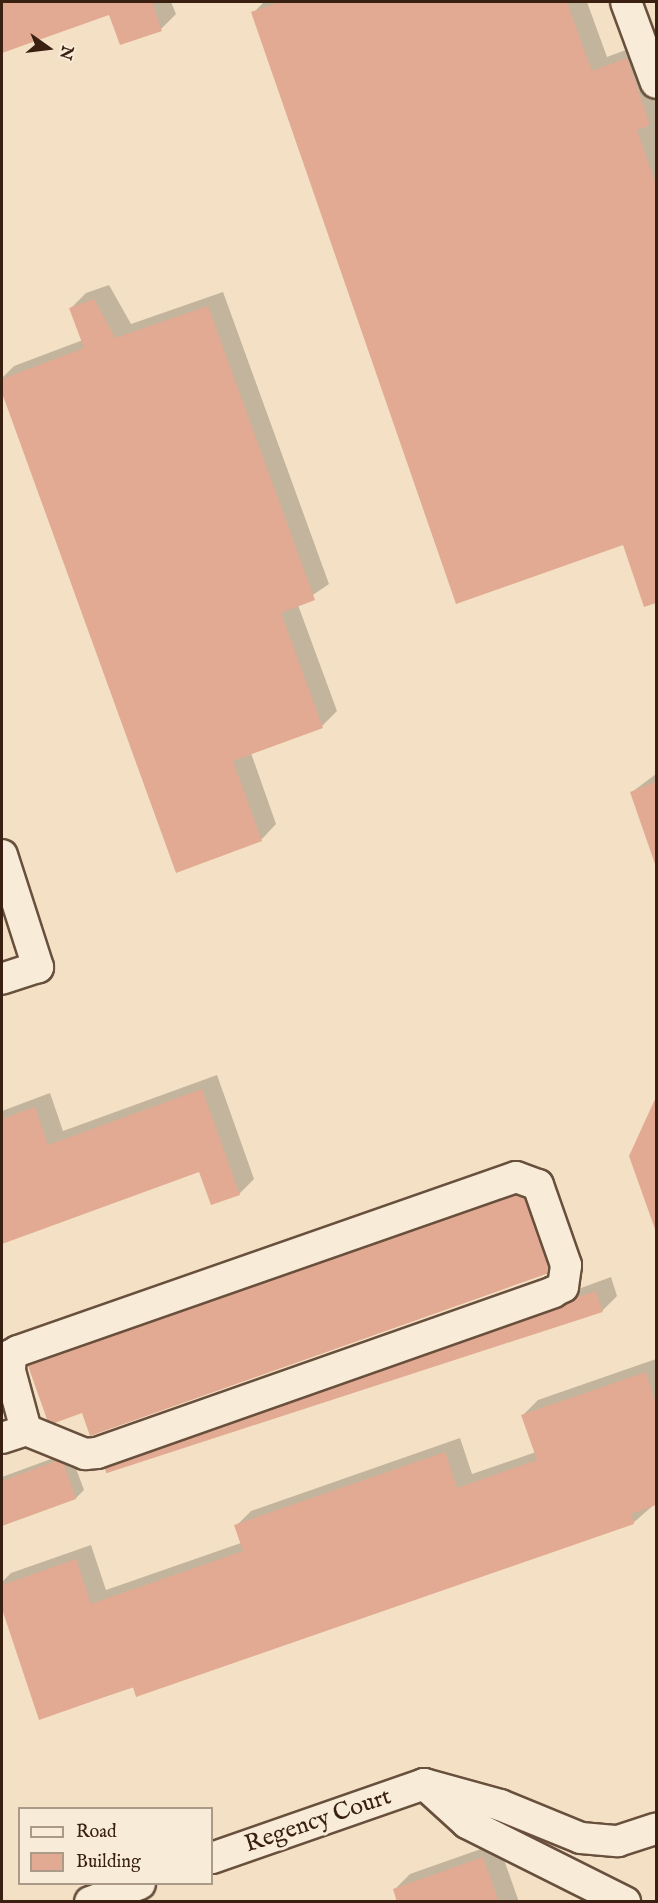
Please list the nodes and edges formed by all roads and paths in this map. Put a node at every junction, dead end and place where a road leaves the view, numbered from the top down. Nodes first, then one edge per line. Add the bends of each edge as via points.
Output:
1 (626, 2) edge
2 (657, 83) edge
3 (4, 873) edge
4 (2, 979) edge
5 (14, 1434) edge
6 (424, 1784) junction
7 (657, 1829) edge
8 (213, 1858) edge
9 (137, 1885) edge
10 (90, 1902) edge
11 (625, 1902) edge

1 - 2 street
3 - 4 street via 38,967
5 - 5 street via 10,1371 11,1355 18,1351 516,1177 538,1185 566,1265 563,1287 553,1292 97,1454
6 - 7 street via 500,1805 581,1838 618,1841
6 - 8 street, Regency Court
6 - 11 street via 467,1823
9 - 10 street

